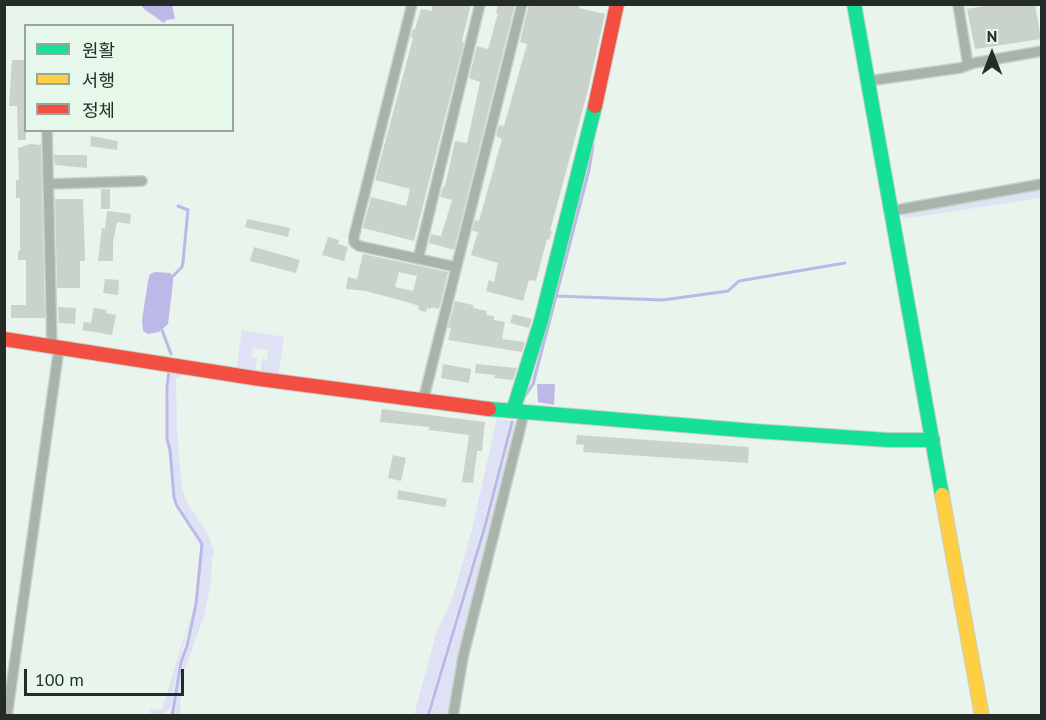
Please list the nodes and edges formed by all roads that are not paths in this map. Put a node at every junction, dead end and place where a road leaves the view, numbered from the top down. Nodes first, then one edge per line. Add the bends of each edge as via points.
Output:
1 (412, 4) edge
2 (480, 4) edge
3 (522, 4) edge
4 (617, 4) edge
5 (854, 4) edge
6 (958, 4) edge
7 (1041, 51) edge
8 (968, 65) junction
9 (868, 81) junction
10 (47, 132) edge
11 (142, 181) dead end
12 (48, 184) junction
13 (1041, 184) edge
14 (891, 211) junction
15 (418, 259) junction
16 (456, 267) junction
17 (4, 339) edge
18 (55, 347) junction
19 (423, 401) junction
20 (518, 412) junction
21 (933, 440) junction
22 (7, 716) edge
23 (453, 716) edge
24 (982, 716) edge

1 - 15 street via 354,242
2 - 15 street
3 - 16 street
4 - 20 street via 590,132
5 - 9 street
6 - 8 street
7 - 8 street
8 - 9 street
9 - 14 street
10 - 12 street
11 - 12 street
12 - 18 street
13 - 14 street
14 - 21 street
15 - 16 street
16 - 19 street
17 - 18 street
18 - 19 street
18 - 22 street
19 - 20 street
20 - 21 street via 754,431
20 - 23 street
21 - 24 street

